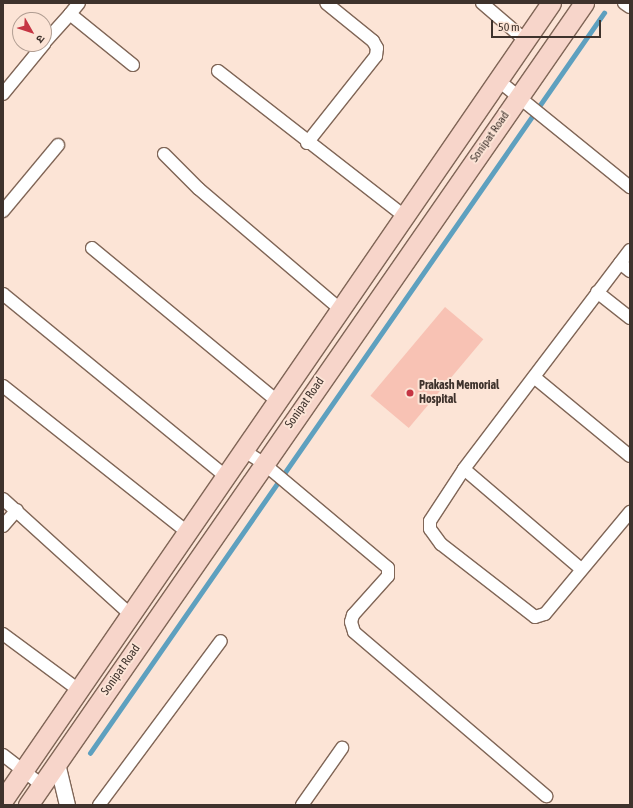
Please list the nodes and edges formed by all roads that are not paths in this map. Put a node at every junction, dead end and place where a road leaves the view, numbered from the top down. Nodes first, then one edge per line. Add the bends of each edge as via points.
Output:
1 (79, 3) edge
2 (326, 3) edge
3 (482, 3) edge
4 (551, 3) edge
5 (584, 3) edge
6 (624, 3) edge
7 (630, 8) edge
8 (70, 14) junction
9 (52, 35) edge
10 (525, 40) junction
11 (37, 52) edge
12 (133, 66) dead end
13 (218, 71) dead end
14 (500, 81) junction
15 (3, 94) edge
16 (519, 95) junction
17 (307, 143) junction
18 (58, 145) dead end
19 (164, 154) dead end
20 (630, 187) edge
21 (3, 211) edge
22 (404, 216) junction
23 (92, 248) dead end
24 (630, 250) edge
25 (620, 263) junction
26 (630, 271) edge
27 (597, 292) junction
28 (3, 294) edge
29 (341, 310) junction
30 (630, 318) edge
31 (534, 377) junction
32 (3, 386) edge
33 (277, 401) junction
34 (243, 450) junction
35 (630, 456) edge
36 (263, 463) junction
37 (464, 469) junction
38 (225, 476) junction
39 (3, 499) edge
40 (17, 510) junction
41 (630, 512) edge
42 (3, 526) edge
43 (186, 531) junction
44 (581, 569) junction
45 (130, 614) junction
46 (3, 634) edge
47 (221, 641) dead end
48 (80, 691) junction
49 (342, 748) dead end
50 (3, 755) edge
51 (57, 763) junction
52 (22, 770) junction
53 (42, 785) junction
54 (546, 796) dead end
55 (3, 800) edge
56 (28, 805) edge
57 (68, 805) edge
58 (99, 805) edge
59 (302, 805) edge

1 - 8 street
2 - 17 street via 373,41 377,48 376,56
3 - 10 street
4 - 10 main road, Sonipat Road
5 - 16 main road, Sonipat Road
6 - 7 street
8 - 9 street
8 - 12 street
10 - 14 main road, Sonipat Road
11 - 15 street
13 - 17 street
14 - 16 street
14 - 22 main road, Sonipat Road
16 - 20 street
16 - 36 main road, Sonipat Road
17 - 22 street
18 - 21 street
19 - 29 street via 199,189
22 - 29 main road, Sonipat Road
23 - 33 street
24 - 25 street
25 - 26 street
25 - 27 street
27 - 30 street
27 - 31 street
28 - 38 street
29 - 33 main road, Sonipat Road
31 - 35 street
31 - 37 street
32 - 43 street
33 - 34 main road, Sonipat Road
34 - 36 street
34 - 38 main road, Sonipat Road
36 - 51 main road, Sonipat Road
36 - 54 street via 388,568 388,576 353,615 351,622 354,632
37 - 44 street
37 - 44 street via 430,521 430,530 441,544 535,617 545,614
38 - 43 main road, Sonipat Road
39 - 40 street
40 - 42 street
40 - 45 street
41 - 44 street
43 - 45 main road, Sonipat Road
45 - 48 main road, Sonipat Road
46 - 48 street
47 - 58 street
48 - 52 main road, Sonipat Road
49 - 59 street
50 - 52 street
51 - 53 main road, Sonipat Road
51 - 57 street
52 - 53 street
52 - 55 main road, Sonipat Road
53 - 56 main road, Sonipat Road

